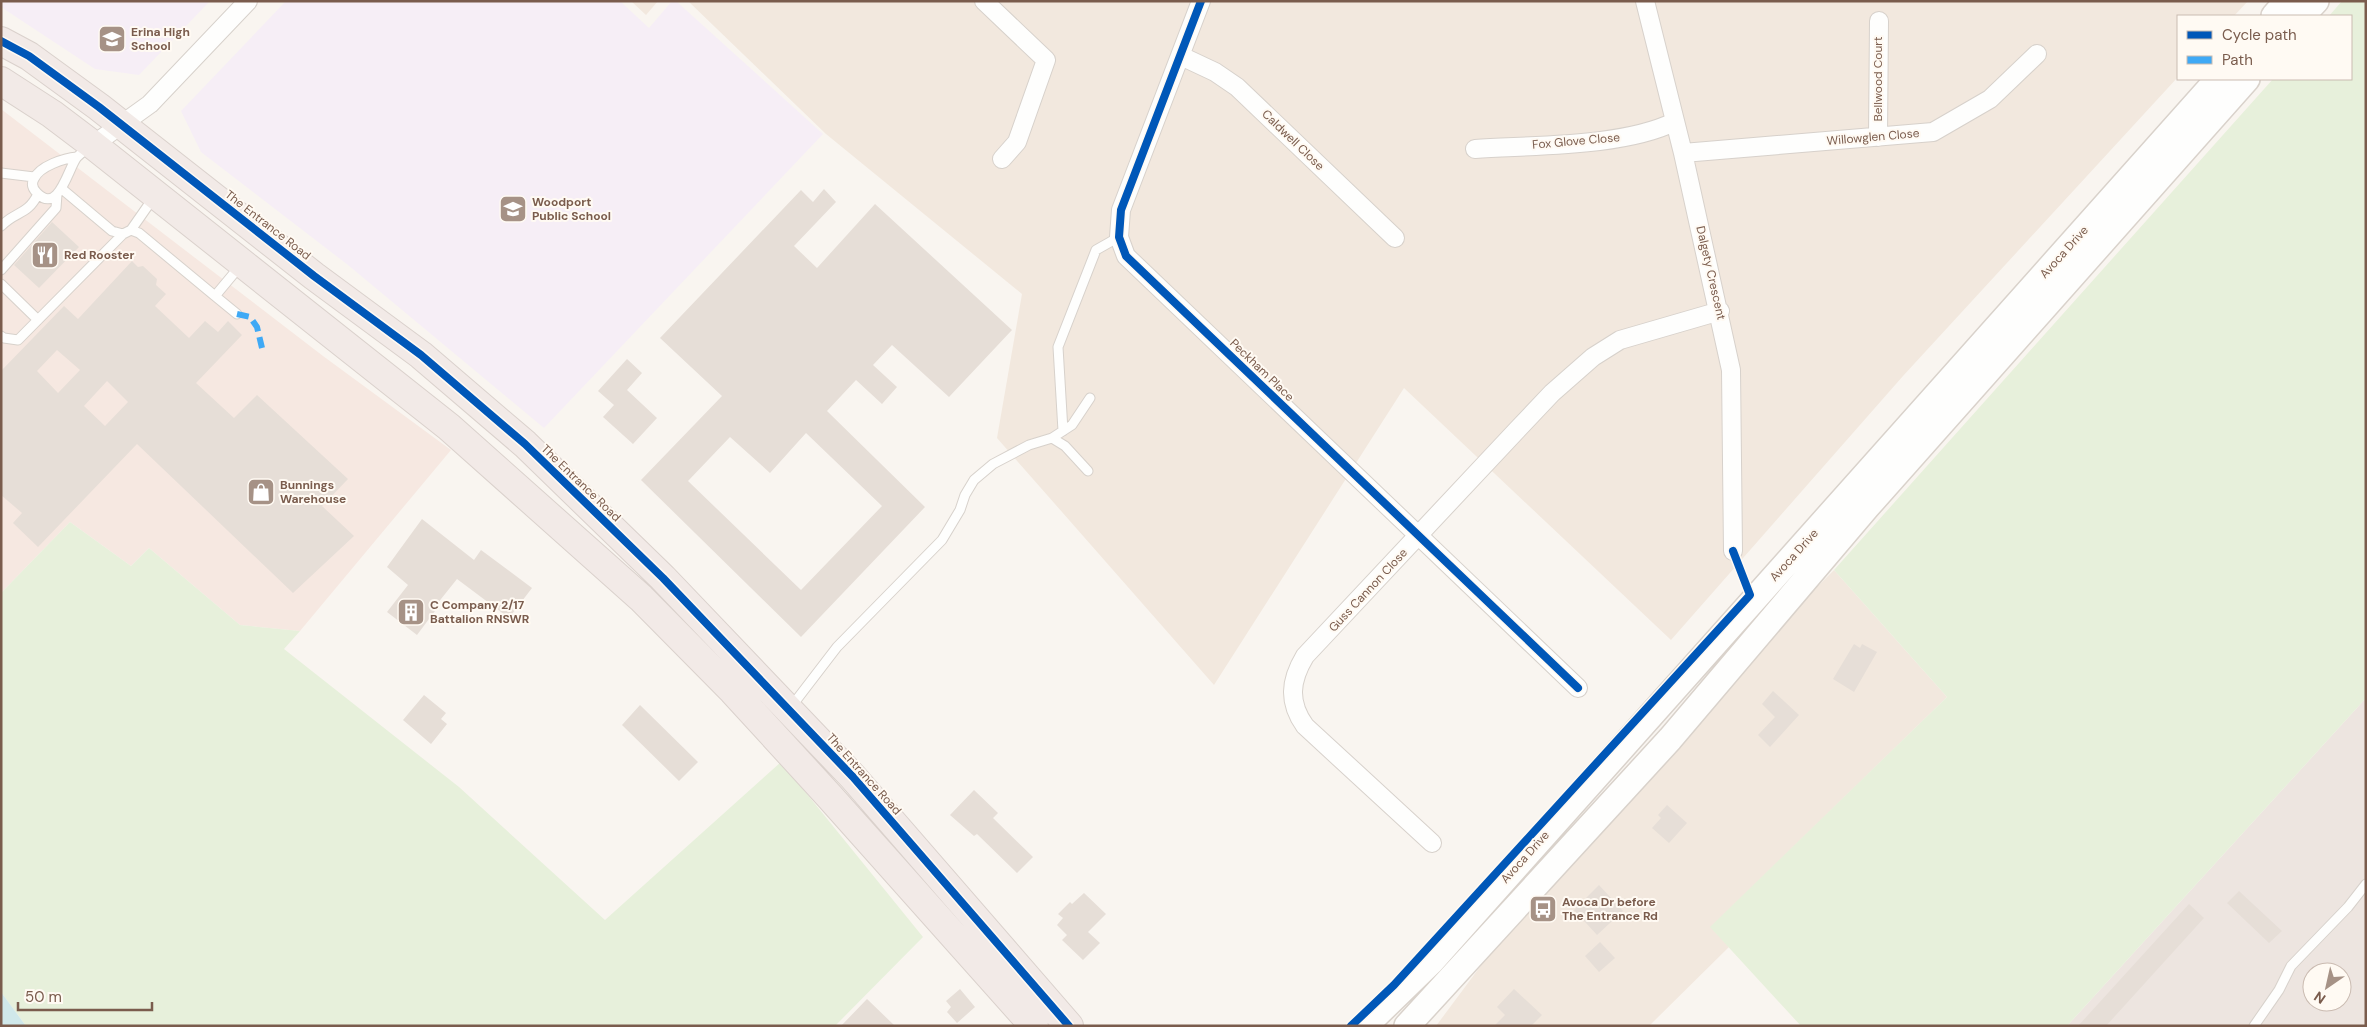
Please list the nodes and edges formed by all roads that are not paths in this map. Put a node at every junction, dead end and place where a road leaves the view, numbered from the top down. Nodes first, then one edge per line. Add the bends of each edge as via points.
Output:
1 (248, 1) edge
2 (984, 1) edge
3 (1201, 1) edge
4 (1645, 1) edge
5 (2287, 1) edge
6 (2316, 1) edge
7 (2275, 15) edge
8 (2303, 15) edge
9 (1879, 21) dead end
10 (1, 41) edge
11 (2037, 54) dead end
12 (1181, 56) junction
13 (2217, 80) edge
14 (2246, 80) edge
15 (1, 81) edge
16 (1674, 122) junction
17 (122, 125) junction
18 (1878, 137) junction
19 (1475, 149) dead end
20 (85, 151) junction
21 (1683, 153) junction
22 (1002, 159) dead end
23 (1, 173) edge
24 (34, 177) junction
25 (59, 192) junction
26 (38, 194) junction
27 (156, 195) junction
28 (1, 226) edge
29 (127, 232) junction
30 (1119, 237) junction
31 (1395, 238) dead end
32 (242, 263) junction
33 (1, 270) edge
34 (1, 284) edge
35 (215, 296) junction
36 (1720, 311) junction
37 (236, 314) dead end
38 (38, 320) junction
39 (1, 336) edge
40 (1090, 398) dead end
41 (1063, 431) junction
42 (1052, 438) junction
43 (1088, 471) dead end
44 (1419, 535) junction
45 (1733, 551) dead end
46 (1578, 688) dead end
47 (790, 709) junction
48 (1432, 843) dead end
49 (2366, 884) edge
50 (1034, 1026) edge
51 (1069, 1026) edge
52 (1365, 1026) edge
53 (1407, 1026) edge
54 (2254, 1026) edge

1 - 17 street via 150,104
2 - 22 street via 1046,60 1017,142
3 - 12 street, Peckham Place
4 - 16 street, Dalgety Crescent
5 - 7 main road
6 - 8 main road
9 - 18 street, Bellwood Court
10 - 17 highway, The Entrance Road via 29,56
11 - 18 street, Willowglen Close via 1990,98 1934,132
12 - 30 street, Peckham Place via 1121,210
12 - 31 street, Caldwell Close via 1237,86
13 - 52 main road, Avoca Drive via 1432,961
14 - 53 main road, Avoca Drive via 1874,500 1670,739
15 - 20 highway via 21,92
16 - 19 street, Fox Glove Close via 1656,131 1607,140
16 - 21 street, Dalgety Crescent
17 - 20 street
17 - 47 highway, The Entrance Road via 314,276 421,355 525,444 663,578
18 - 21 street, Willowglen Close
20 - 24 lane via 46,167
20 - 25 lane
20 - 27 highway
21 - 36 street, Dalgety Crescent
23 - 24 lane
24 - 26 lane via 33,187
25 - 26 lane via 49,198
25 - 29 lane via 112,231
25 - 33 lane via 56,208
26 - 28 lane via 31,208
27 - 29 lane
27 - 32 highway
29 - 35 lane via 139,233
29 - 38 lane
30 - 41 lane via 1096,250 1058,347
30 - 44 street, Peckham Place via 1126,256
32 - 35 lane
32 - 50 highway via 449,427 641,598 733,691
34 - 38 lane
35 - 37 lane
36 - 44 street, Guss Cannon Close via 1620,340 1593,357 1546,399
36 - 45 street, Dalgety Crescent via 1731,370
38 - 39 lane via 18,340
40 - 41 lane via 1072,425
41 - 42 lane
42 - 43 lane via 1065,446
42 - 47 lane via 1029,445 993,464 974,480 942,540 838,647
44 - 46 street, Peckham Place
44 - 48 street, Guss Cannon Close via 1305,656 1295,673 1293,692 1296,714 1305,726
47 - 51 highway, The Entrance Road
49 - 54 lane via 2291,966

